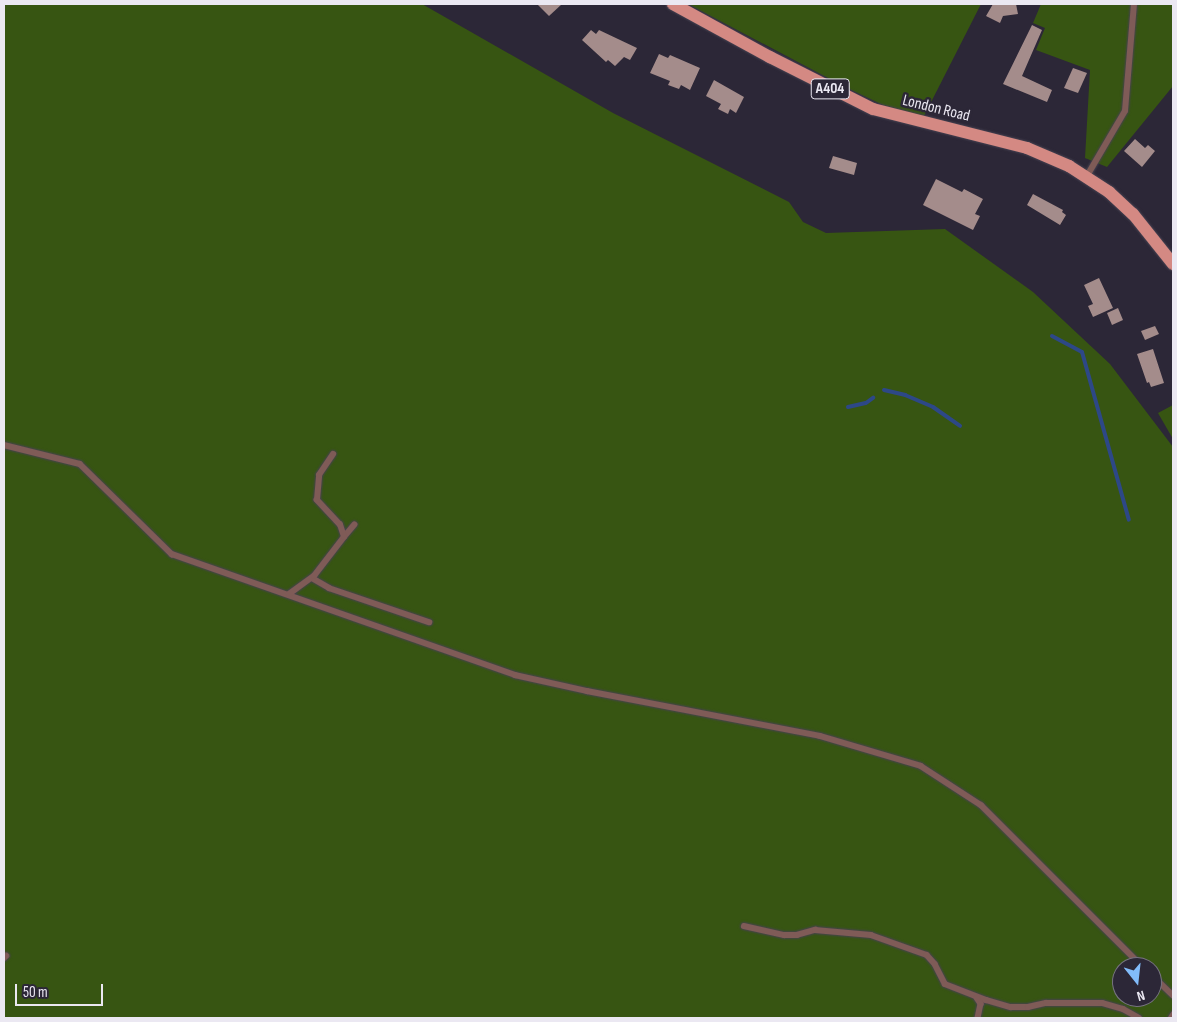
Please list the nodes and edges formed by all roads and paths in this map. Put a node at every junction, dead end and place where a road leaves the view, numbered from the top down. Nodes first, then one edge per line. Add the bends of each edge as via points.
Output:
1 (672, 4) edge
2 (1134, 4) edge
3 (1087, 176) junction
4 (1173, 264) edge
5 (4, 445) edge
6 (333, 454) dead end
7 (354, 525) dead end
8 (344, 538) junction
9 (312, 578) junction
10 (289, 594) junction
11 (429, 622) dead end
12 (744, 926) dead end
13 (1134, 957) edge
14 (1162, 985) edge
15 (1173, 995) edge
16 (975, 996) junction
17 (1173, 1015) edge
18 (978, 1018) edge
19 (1139, 1018) edge
20 (1171, 1018) edge

1 - 3 main road, London Road / A404 via 873,109 1027,148
2 - 3 lane via 1125,111
3 - 4 main road, London Road / A404 via 1133,214
5 - 10 lane via 80,464 172,554
6 - 8 lane via 319,475 317,500 340,525
7 - 8 lane
8 - 9 lane
9 - 10 lane
9 - 11 lane via 329,588
10 - 13 lane via 515,675 820,736 921,766 981,805
12 - 16 lane via 784,935 815,930 879,937 927,955 945,984
14 - 15 lane
16 - 18 lane via 981,1004
16 - 19 lane via 1011,1007 1102,1003
17 - 20 lane

